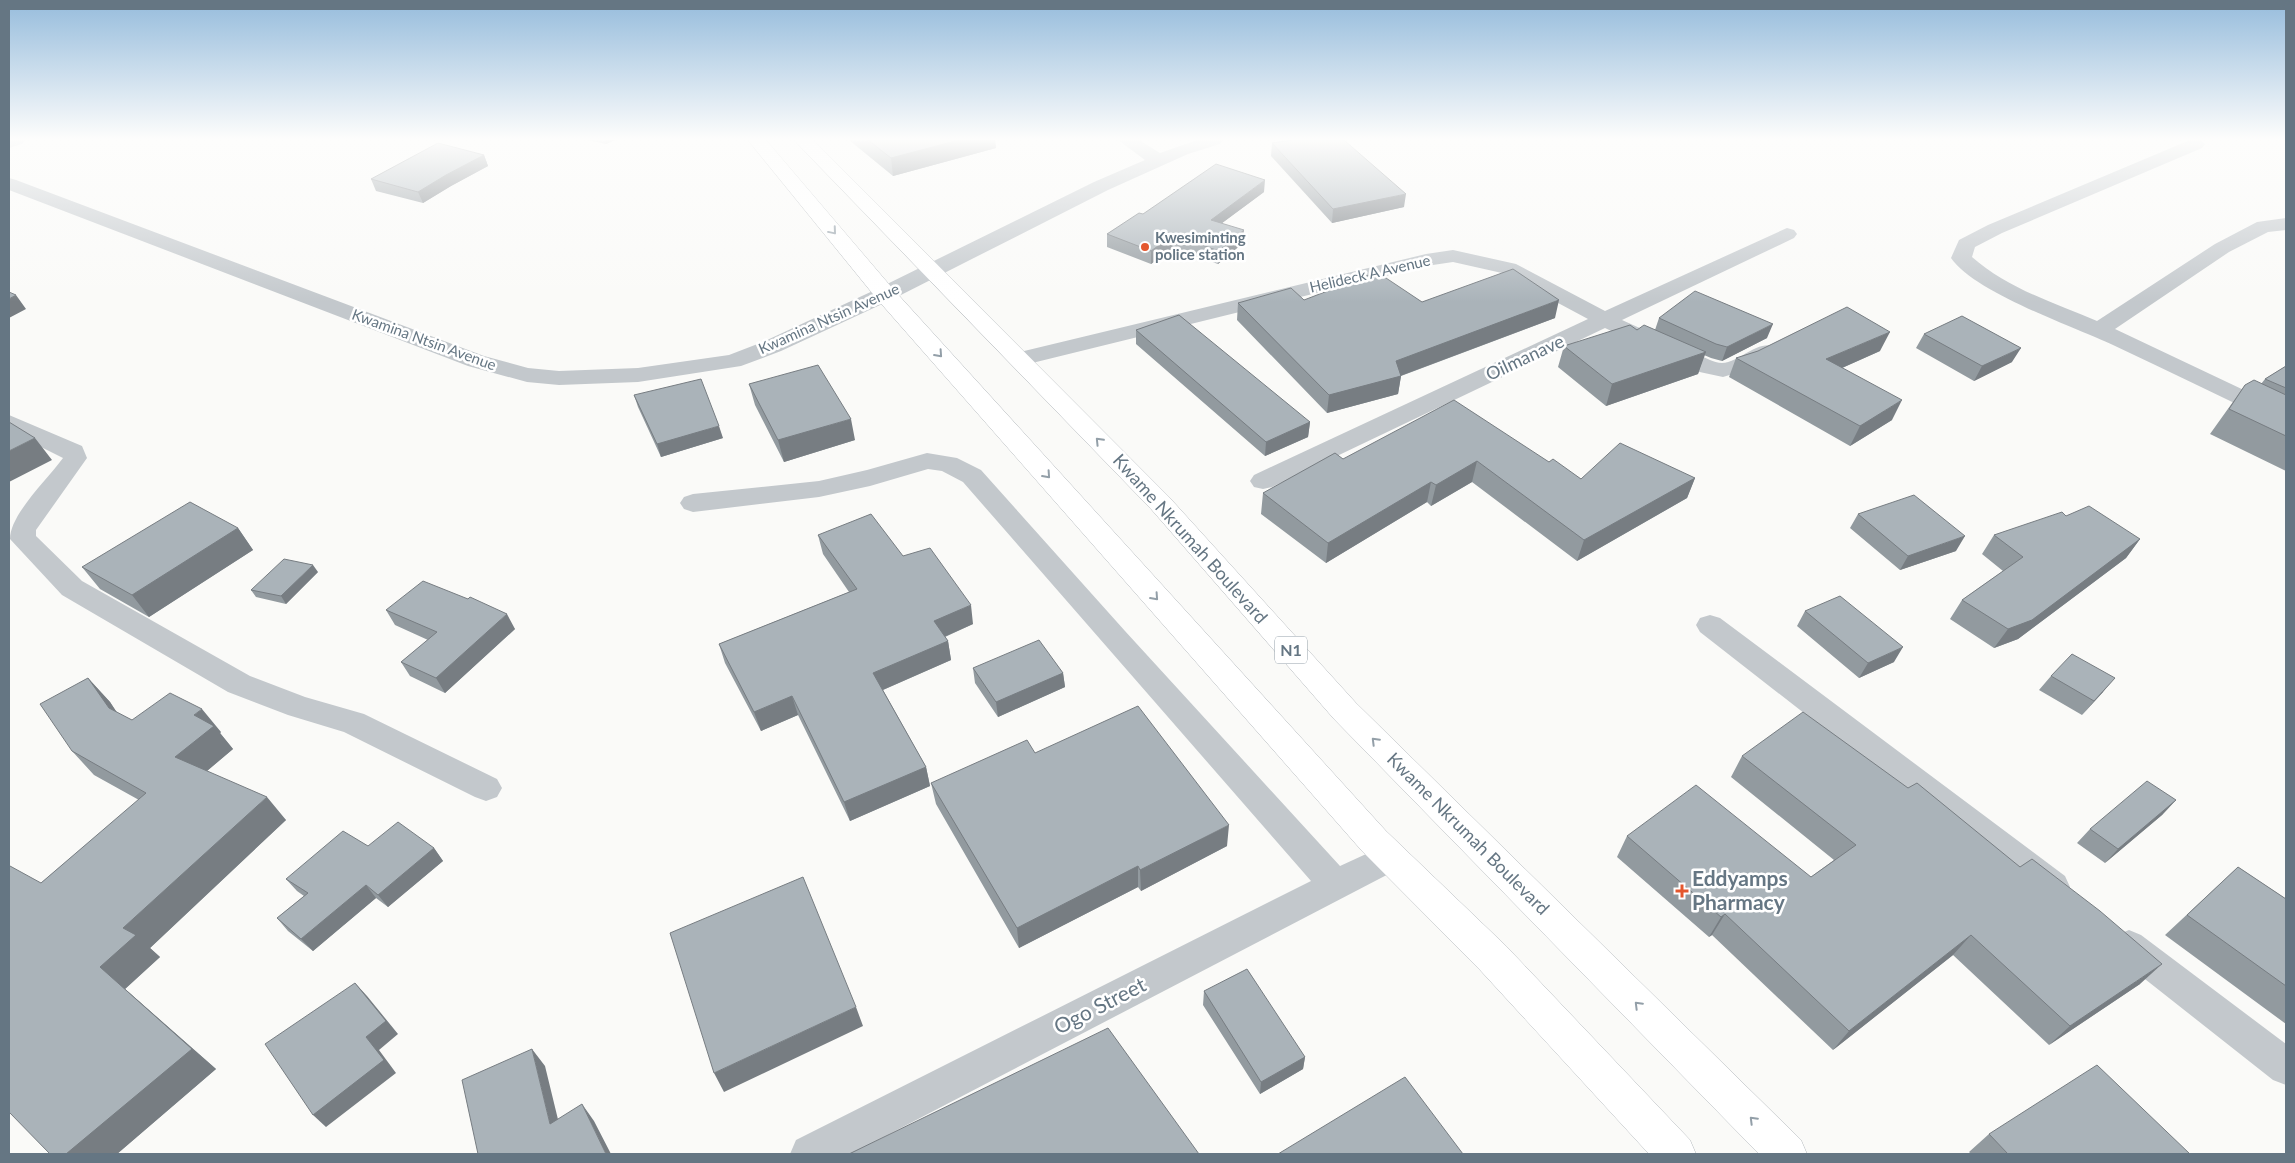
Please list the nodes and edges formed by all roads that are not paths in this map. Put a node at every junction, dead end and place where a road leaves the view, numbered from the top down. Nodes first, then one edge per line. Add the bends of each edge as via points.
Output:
1 (36, 194) edge
2 (802, 194) edge
3 (856, 194) edge
4 (1085, 194) edge
5 (2080, 194) edge
6 (2286, 224) edge
7 (1787, 234) dead end
8 (932, 272) junction
9 (885, 294) junction
10 (1607, 321) junction
11 (2099, 330) junction
12 (1785, 342) edge
13 (1020, 358) junction
14 (2286, 419) edge
15 (9, 422) edge
16 (1263, 481) dead end
17 (693, 503) dead end
18 (16, 530) edge
19 (1710, 625) dead end
20 (486, 788) dead end
21 (1390, 857) junction
22 (1336, 885) junction
23 (2074, 903) edge
24 (2105, 927) edge
25 (2286, 1067) edge
26 (810, 1154) edge
27 (1676, 1154) edge
28 (1787, 1154) edge

1 - 9 street, Kwamina Ntsin Avenue via 476,361 527,375 559,378 638,375 733,361
2 -> 9 highway
3 - 8 highway, Kwame Nkrumah Boulevard / N1
4 - 8 street, Kwamina Ntsin Avenue
5 - 11 street via 1966,244 1961,258 1970,268 2026,298
6 - 11 street via 2264,226 2222,248
7 - 10 street, Oilmanave
8 - 9 street, Kwamina Ntsin Avenue
8 - 13 highway, Kwame Nkrumah Boulevard / N1
9 -> 21 highway
10 - 12 street, Helideck A Avenue via 1703,366 1723,370
10 - 13 street, Helideck A Avenue via 1509,268 1453,256
10 - 16 street, Oilmanave
11 - 14 street
28 -> 13 highway, Kwame Nkrumah Boulevard / N1 via 1345,711 1160,503
15 - 18 street via 73,452 75,458
17 - 22 street via 818,489 927,462 948,464 972,476
18 - 20 street via 72,588 239,684 299,707 353,722
19 - 23 street
21 - 22 street, Ogo Street
21 - 27 highway via 1493,958
22 - 26 street, Ogo Street
24 - 25 street

